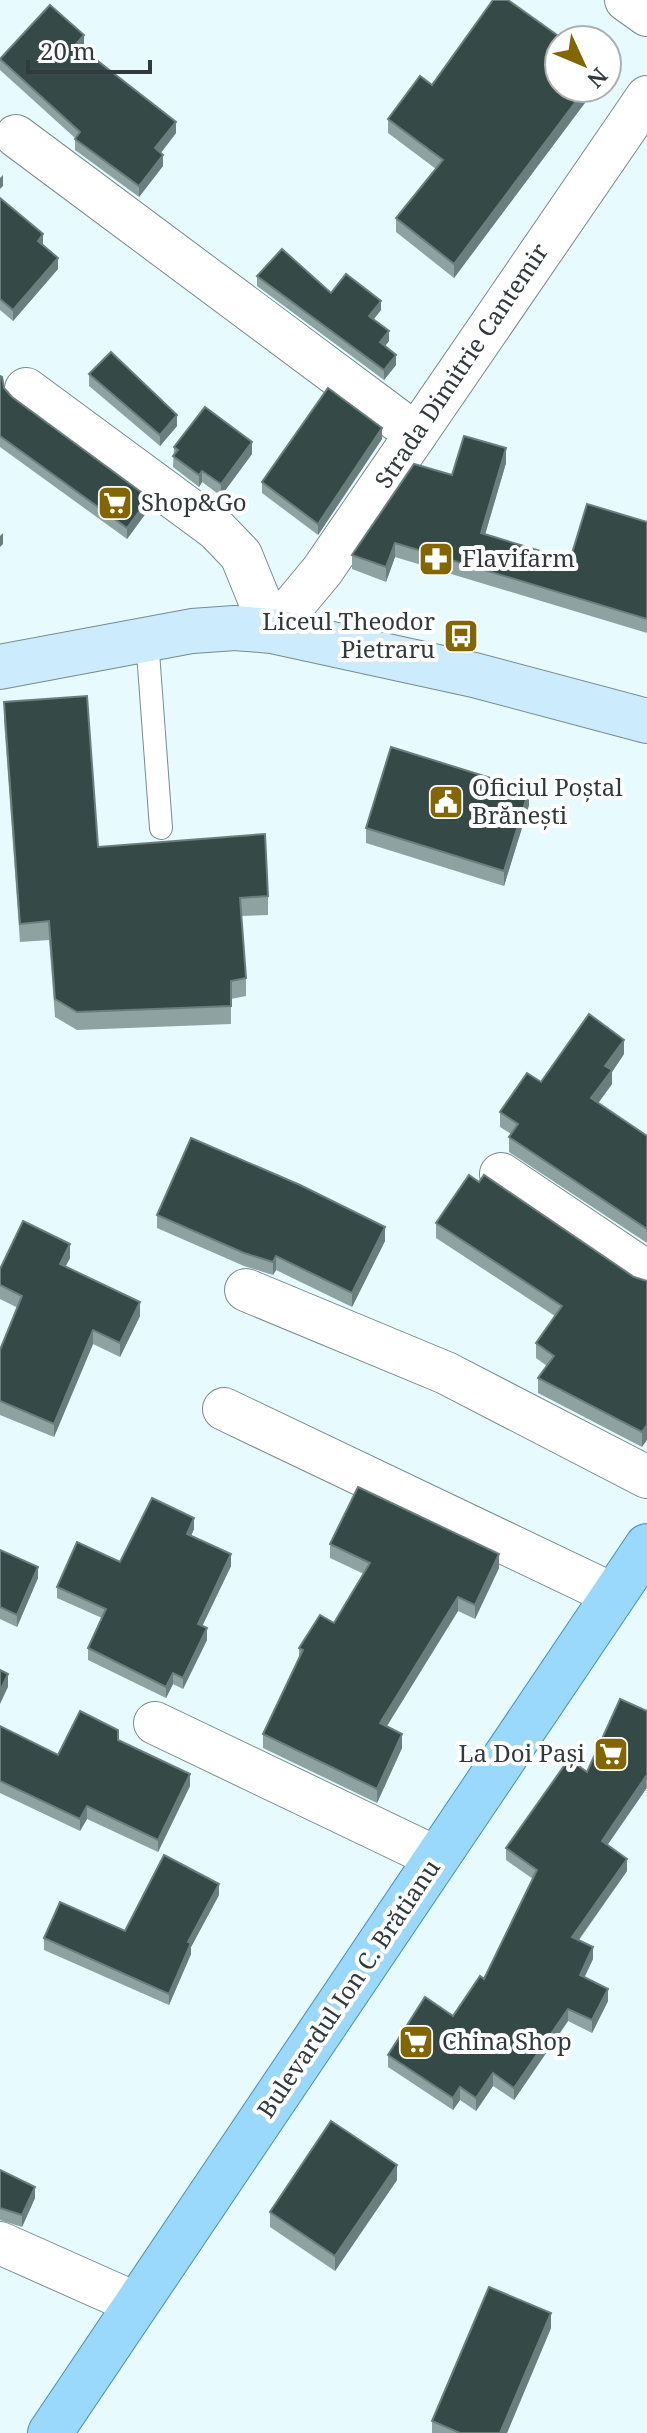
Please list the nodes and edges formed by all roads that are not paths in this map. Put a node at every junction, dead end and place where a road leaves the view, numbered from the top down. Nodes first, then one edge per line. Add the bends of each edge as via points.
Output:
1 (626, 0) edge
2 (647, 15) edge
3 (647, 97) edge
4 (16, 136) dead end
5 (26, 389) dead end
6 (416, 434) junction
7 (272, 631) junction
8 (147, 639) junction
9 (0, 667) edge
10 (647, 721) edge
11 (161, 828) dead end
12 (501, 1174) dead end
13 (647, 1272) edge
14 (246, 1290) dead end
15 (224, 1409) dead end
16 (647, 1477) edge
17 (647, 1546) edge
18 (614, 1595) junction
19 (155, 1723) dead end
20 (437, 1858) junction
21 (0, 2243) edge
22 (137, 2304) junction
23 (50, 2433) edge

1 - 2 street
3 - 6 street, Strada Dimitrie Cantemir
4 - 6 street
5 - 7 street via 216,529 241,555
6 - 7 street, Strada Dimitrie Cantemir via 322,571
7 - 8 main road via 235,628
7 - 10 main road via 474,675
8 - 9 main road
8 - 11 lane
12 - 13 street
14 - 16 street via 446,1373
15 - 18 street
17 - 18 main road, Bulevardul Ion C. Brătianu
18 - 20 main road, Bulevardul Ion C. Brătianu
19 - 20 street
20 - 22 main road, Bulevardul Ion C. Brătianu
21 - 22 street
22 - 23 main road, Bulevardul Ion C. Brătianu

